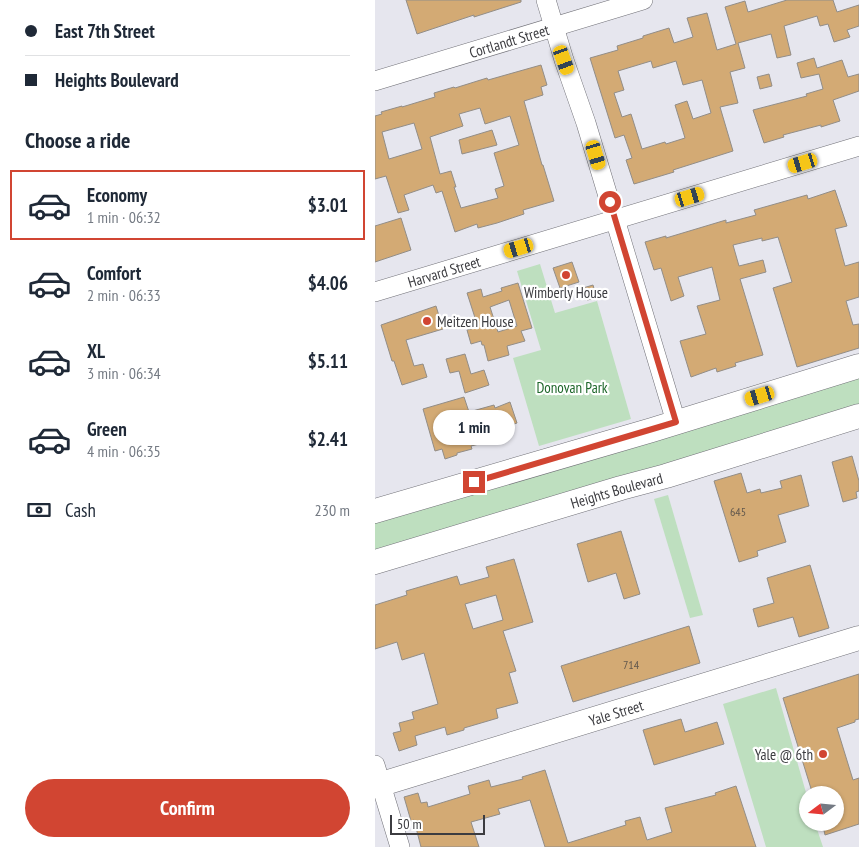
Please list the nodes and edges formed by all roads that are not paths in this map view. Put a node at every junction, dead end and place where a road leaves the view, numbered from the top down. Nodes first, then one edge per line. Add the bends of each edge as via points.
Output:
1 (546, 0) edge
2 (643, 0) edge
3 (554, 27) junction
4 (375, 81) edge
5 (859, 146) edge
6 (615, 219) junction
7 (375, 292) edge
8 (859, 366) edge
9 (859, 416) edge
10 (676, 422) junction
11 (375, 511) edge
12 (375, 562) edge
13 (859, 638) edge
14 (377, 778) edge
15 (400, 847) edge

1 - 3 street
2 - 3 street, Cortlandt Street
3 - 4 street, Cortlandt Street
3 - 6 street
5 - 6 street, Harvard Street
6 - 7 street, Harvard Street
6 - 10 street
8 - 10 main road
9 - 12 main road, Heights Boulevard
10 - 11 main road
13 - 14 main road, Yale Street
14 - 15 street

